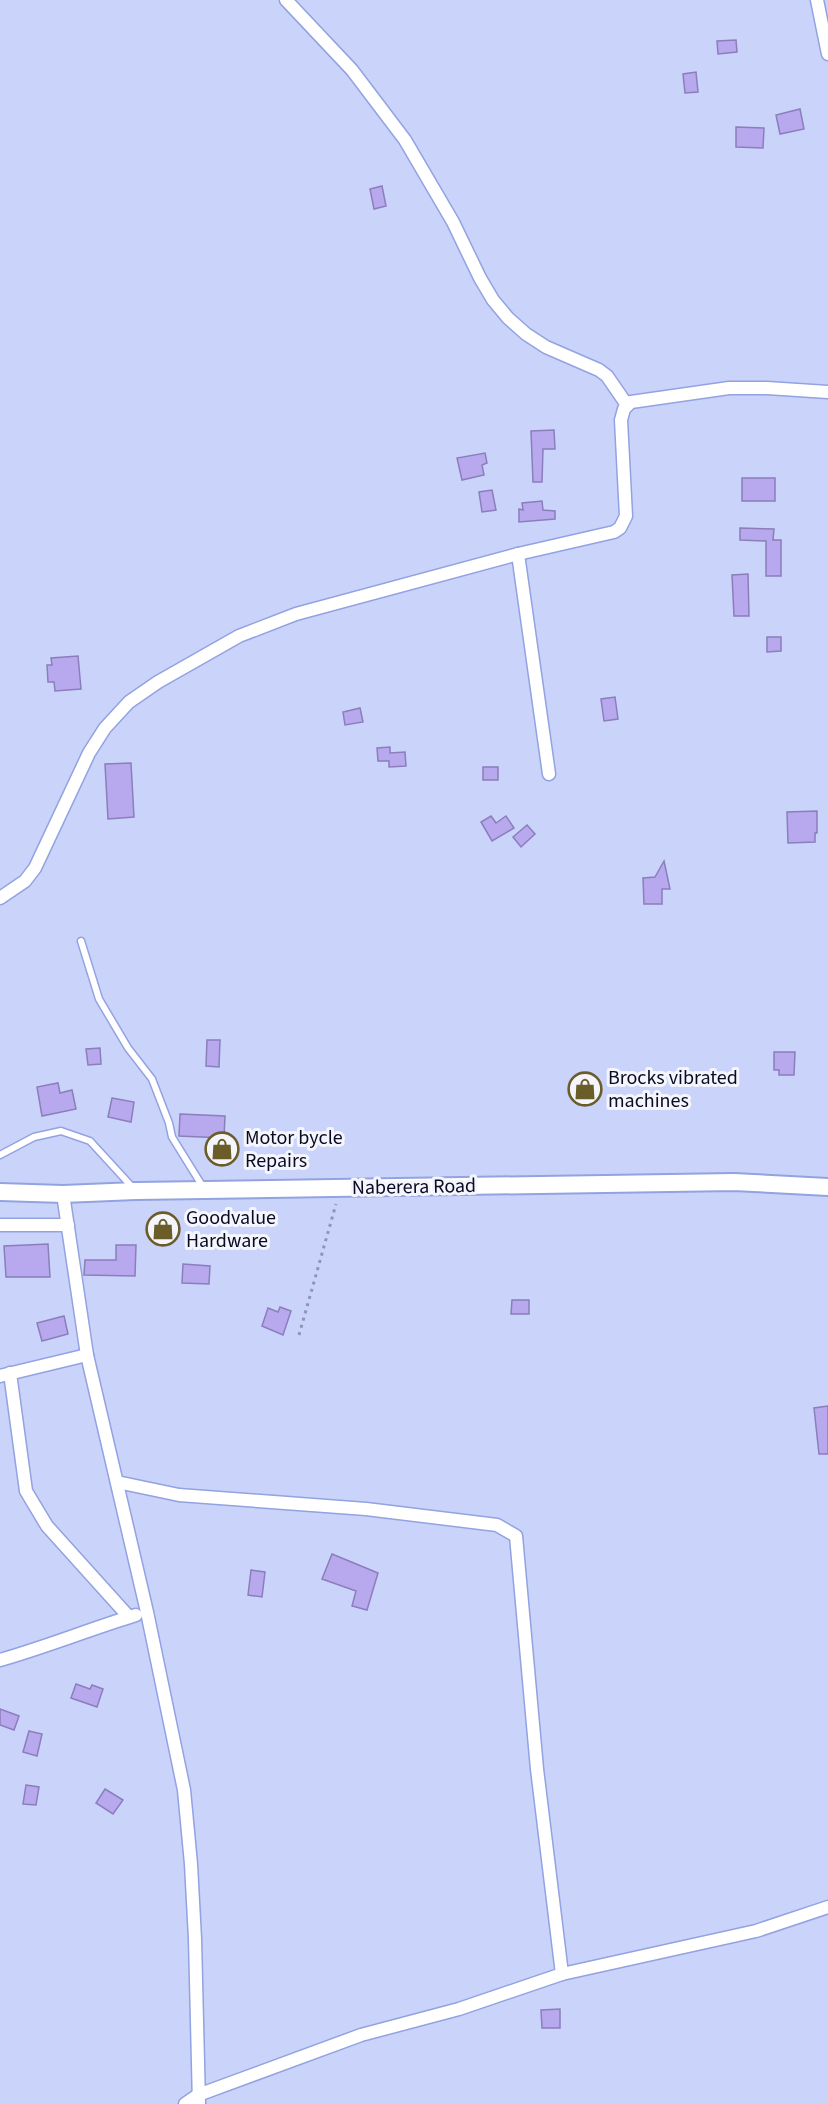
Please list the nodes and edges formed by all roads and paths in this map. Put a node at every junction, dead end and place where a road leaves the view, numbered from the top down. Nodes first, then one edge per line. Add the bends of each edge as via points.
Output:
1 (286, 0) edge
2 (817, 0) edge
3 (828, 54) edge
4 (828, 392) edge
5 (627, 405) junction
6 (518, 554) junction
7 (549, 774) dead end
8 (0, 898) edge
9 (81, 941) dead end
10 (0, 1155) edge
11 (828, 1187) edge
12 (341, 1188) junction
13 (136, 1191) junction
14 (205, 1191) junction
15 (0, 1192) edge
16 (63, 1194) junction
17 (0, 1225) edge
18 (68, 1225) junction
19 (299, 1335) dead end
20 (87, 1355) junction
21 (5, 1374) edge
22 (117, 1482) junction
23 (147, 1612) junction
24 (129, 1617) junction
25 (0, 1660) edge
26 (828, 1907) edge
27 (562, 1974) junction
28 (198, 2100) edge
29 (185, 2104) edge

1 - 5 street via 352,70 405,140 480,278 508,318 546,347 599,370 615,385
2 - 3 street
4 - 5 street via 729,388 636,400
5 - 6 street via 621,420 627,508 620,528 609,535
6 - 7 street
6 - 8 street via 285,618 239,636 143,691 117,714 89,753 35,868 25,881
9 - 14 lane via 99,999 152,1079 171,1137
10 - 13 lane via 34,1137 62,1131 90,1141
11 - 12 street, Naberera Road via 734,1182
12 - 14 street, Naberera Road
12 - 19 path
13 - 14 street, Naberera Road
13 - 16 street, Naberera Road
15 - 16 street, Naberera Road
16 - 18 street
17 - 18 street
18 - 20 street
20 - 21 street
20 - 22 street
21 - 24 street via 26,1491 47,1526
22 - 23 street
22 - 27 street via 179,1495 366,1509 498,1525 516,1536 537,1769
23 - 24 street
23 - 28 street via 184,1791 194,1928
24 - 25 street
26 - 27 street via 756,1931
27 - 28 street via 459,2009 361,2035
28 - 29 street

